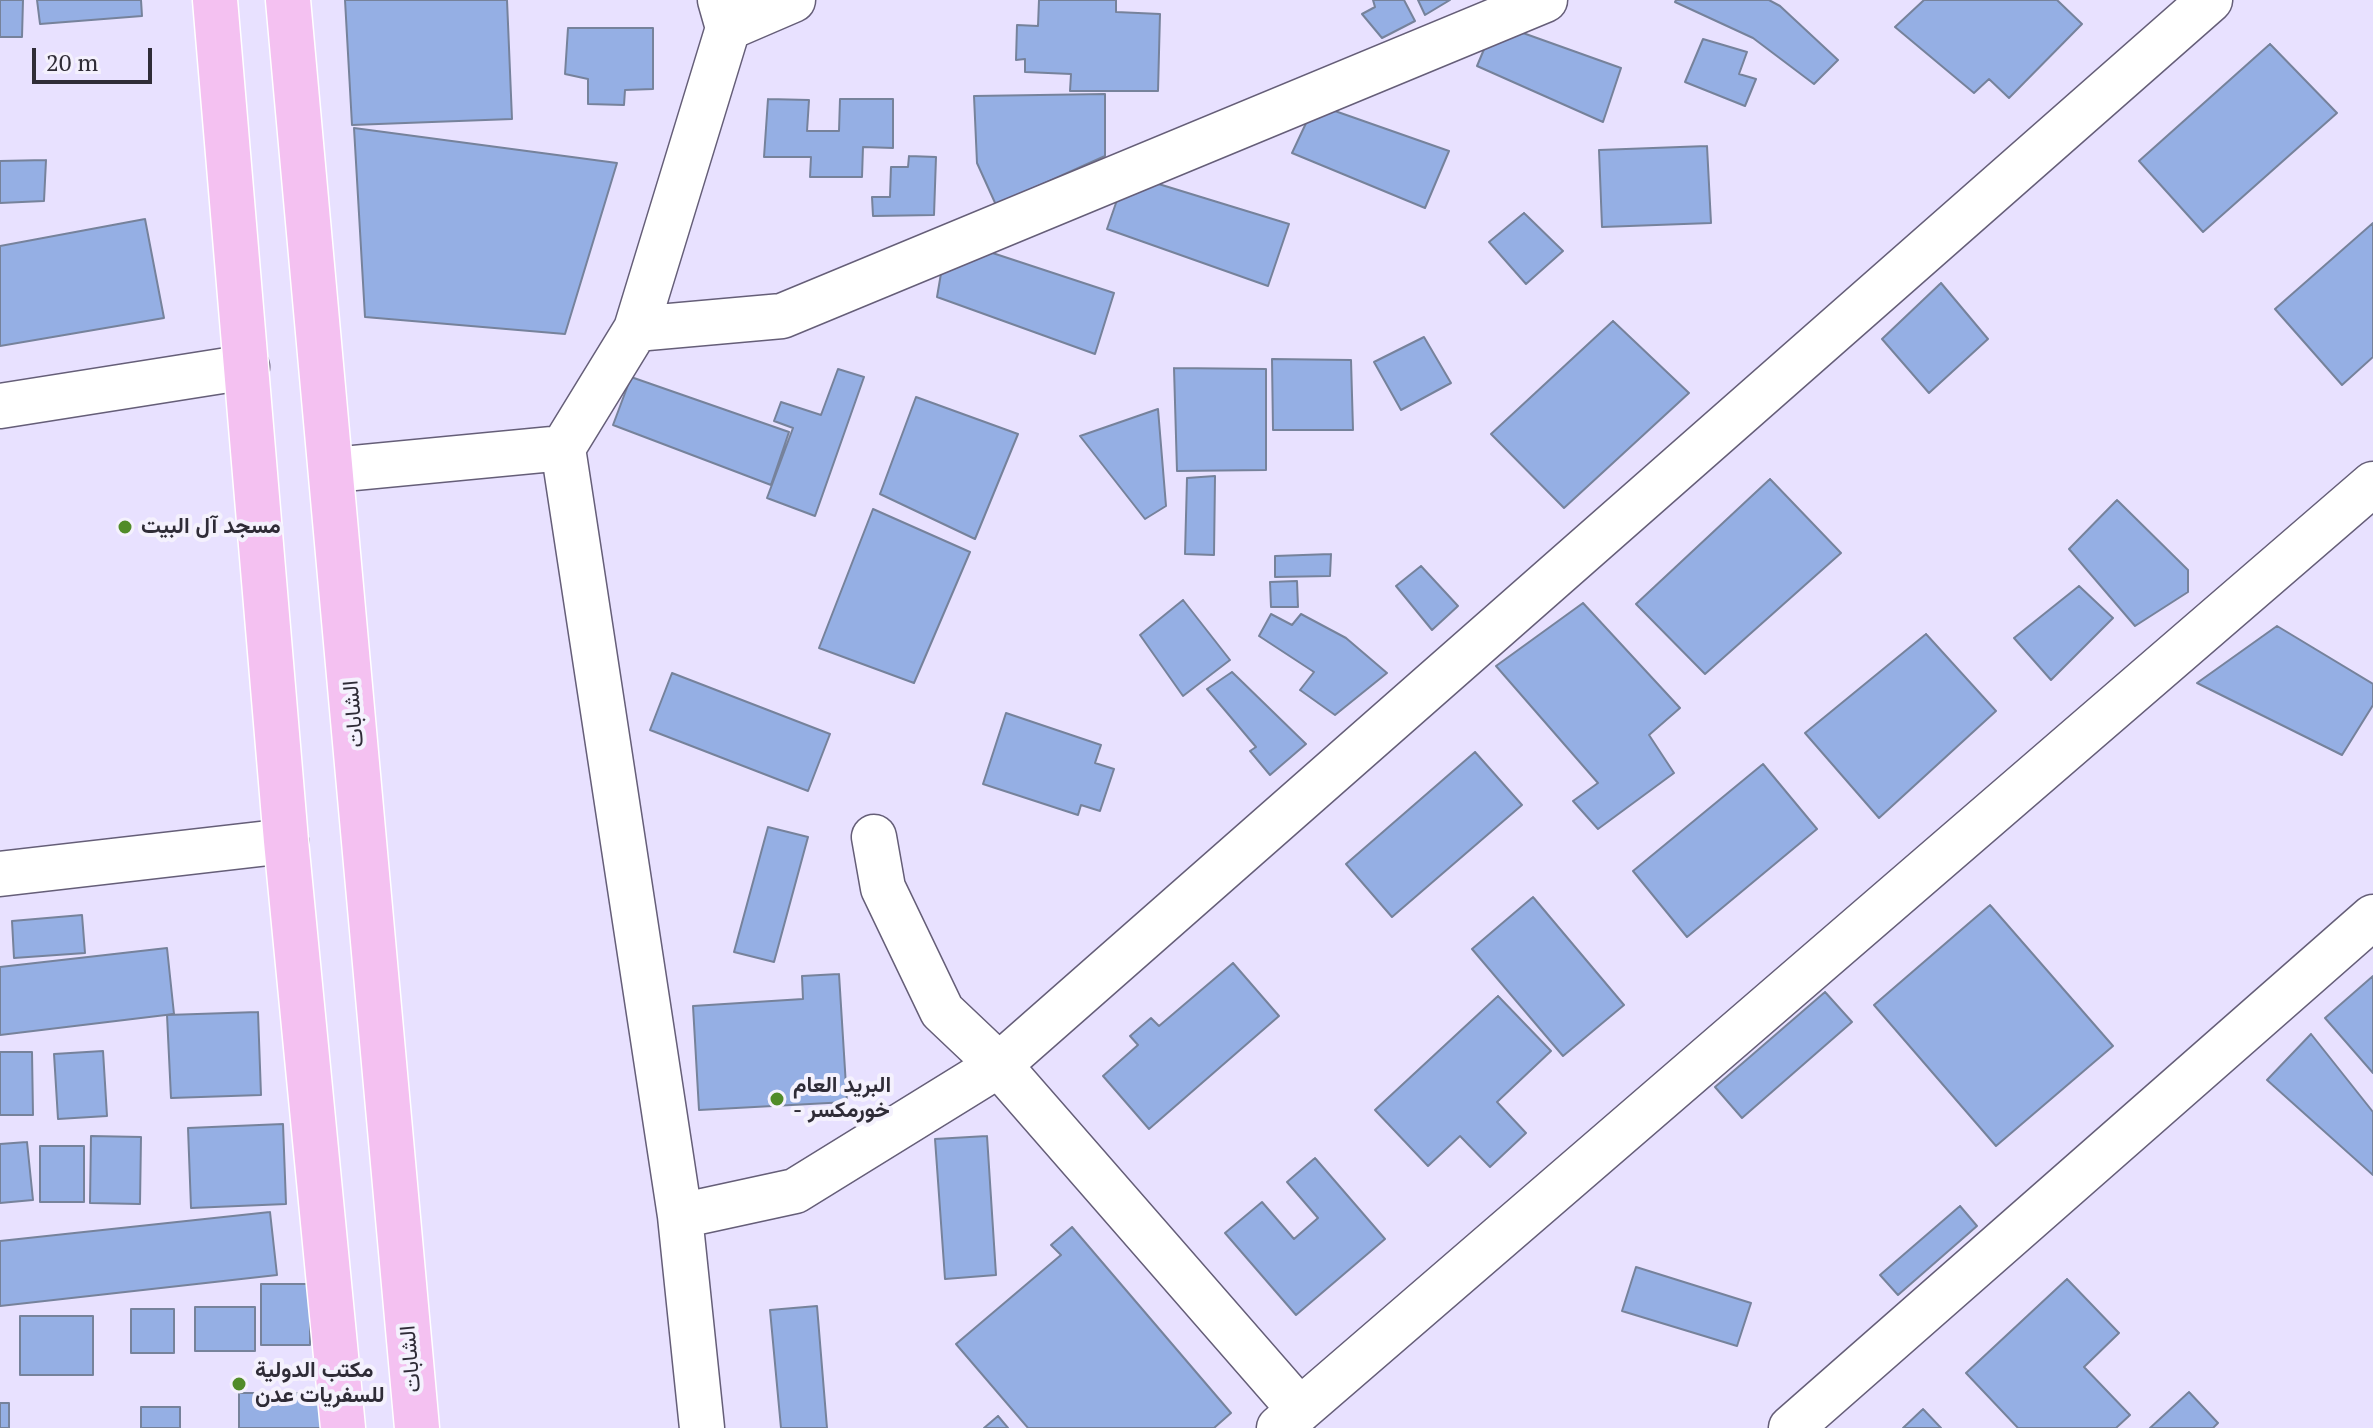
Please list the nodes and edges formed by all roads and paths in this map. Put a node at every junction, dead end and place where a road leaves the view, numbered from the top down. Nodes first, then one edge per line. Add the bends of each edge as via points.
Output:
1 (215, 0) edge
2 (288, 0) edge
3 (793, 0) edge
4 (1545, 0) edge
5 (2210, 0) edge
6 (724, 14) edge
7 (636, 329) junction
8 (247, 367) junction
9 (0, 406) edge
10 (563, 448) junction
11 (333, 470) junction
12 (2373, 484) edge
13 (874, 837) dead end
14 (286, 841) junction
15 (0, 874) edge
16 (2373, 917) edge
17 (999, 1065) junction
18 (680, 1216) junction
19 (1289, 1419) edge
20 (343, 1428) edge
21 (417, 1428) edge
22 (702, 1428) edge
23 (1791, 1428) edge

1 - 8 main road
2 - 11 main road, الشابات
3 - 6 street
4 - 7 street via 782,316
5 - 17 street
6 - 7 street
7 - 10 street
8 - 9 street
8 - 14 main road
10 - 11 street
10 - 18 street
11 - 21 main road, الشابات
12 - 19 street
13 - 17 street via 883,888 942,1011
14 - 15 street
14 - 20 main road
16 - 23 street
17 - 18 street via 795,1191
17 - 19 street
18 - 22 street

